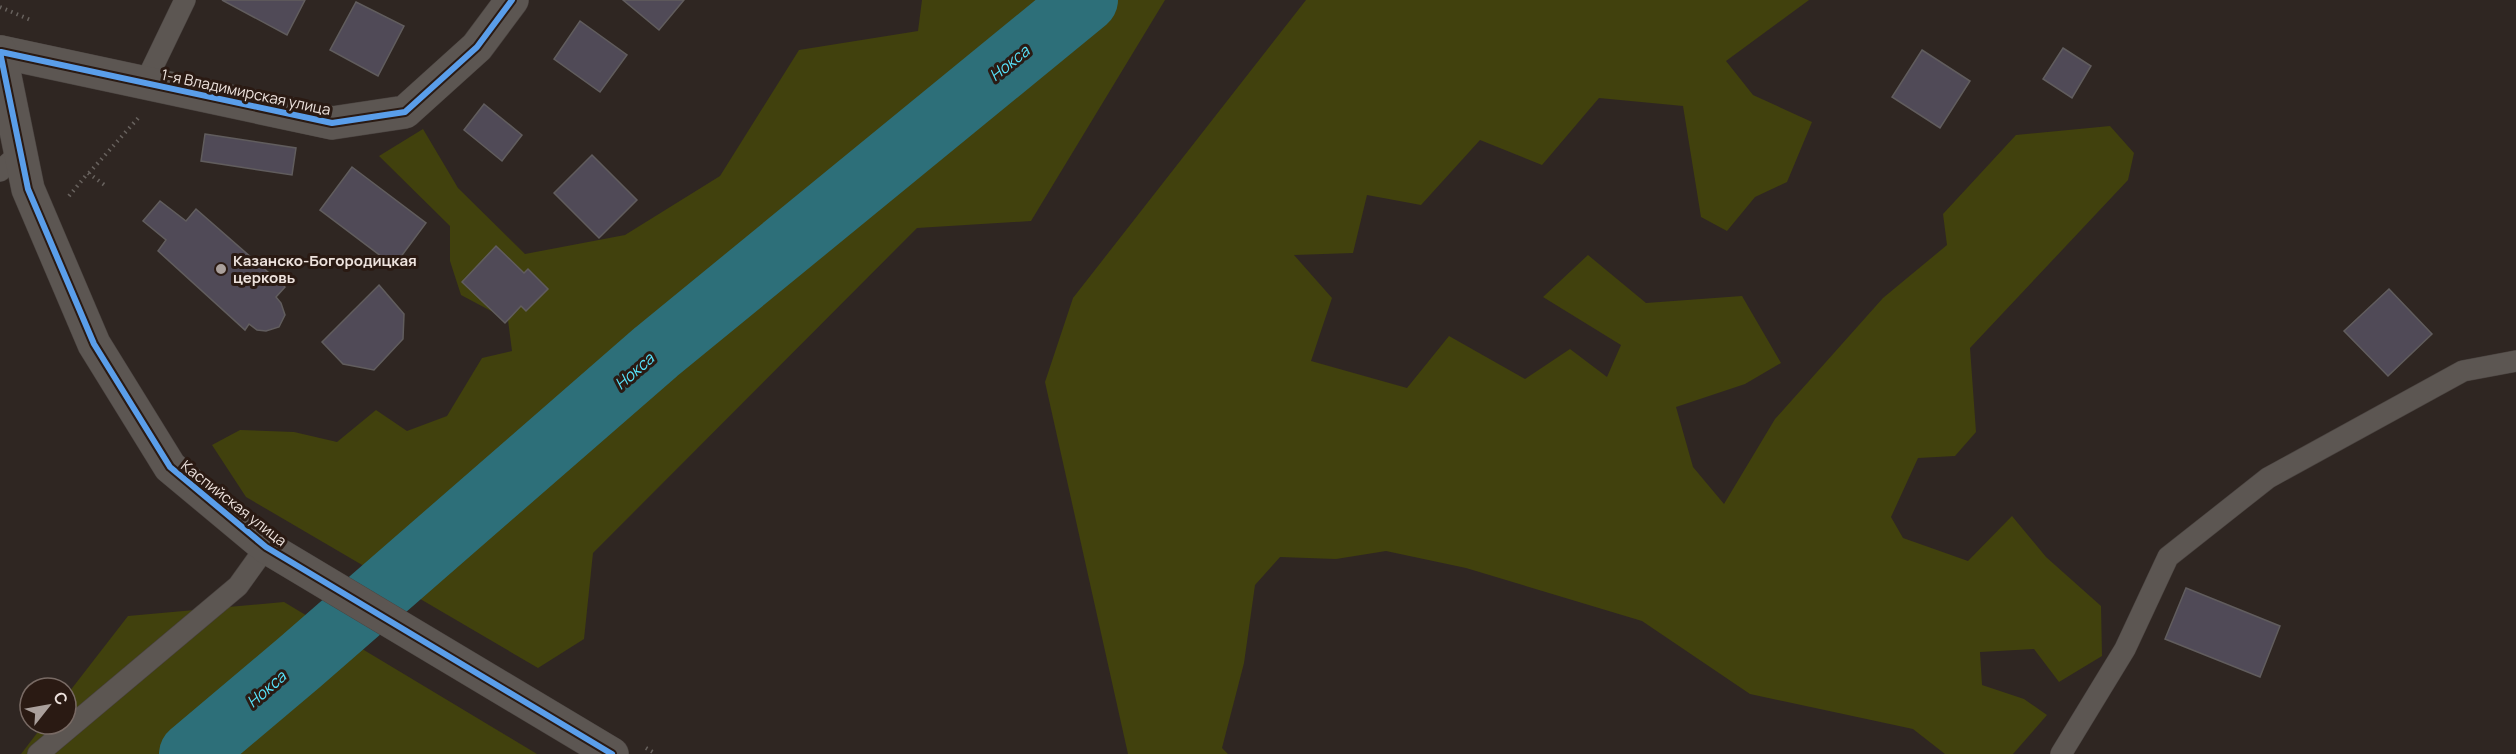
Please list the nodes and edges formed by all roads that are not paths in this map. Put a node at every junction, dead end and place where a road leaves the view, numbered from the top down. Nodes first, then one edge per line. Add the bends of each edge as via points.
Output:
1 (185, 0) edge
2 (512, 0) edge
3 (0, 52) edge
4 (145, 83) junction
5 (10, 162) edge
6 (2516, 361) edge
7 (266, 547) junction
8 (39, 754) edge
9 (612, 754) edge
10 (2061, 754) edge

1 - 4 lane
2 - 4 street, 1-я Владимирская улица via 477,47 405,112 332,123
3 - 4 street, 1-я Владимирская улица
3 - 5 street, Каспийская улица
5 - 7 street, Каспийская улица via 28,189 94,344 170,467
6 - 10 lane via 2463,371 2268,478 2168,557 2126,649
7 - 8 lane via 238,586
7 - 9 street, Каспийская улица

